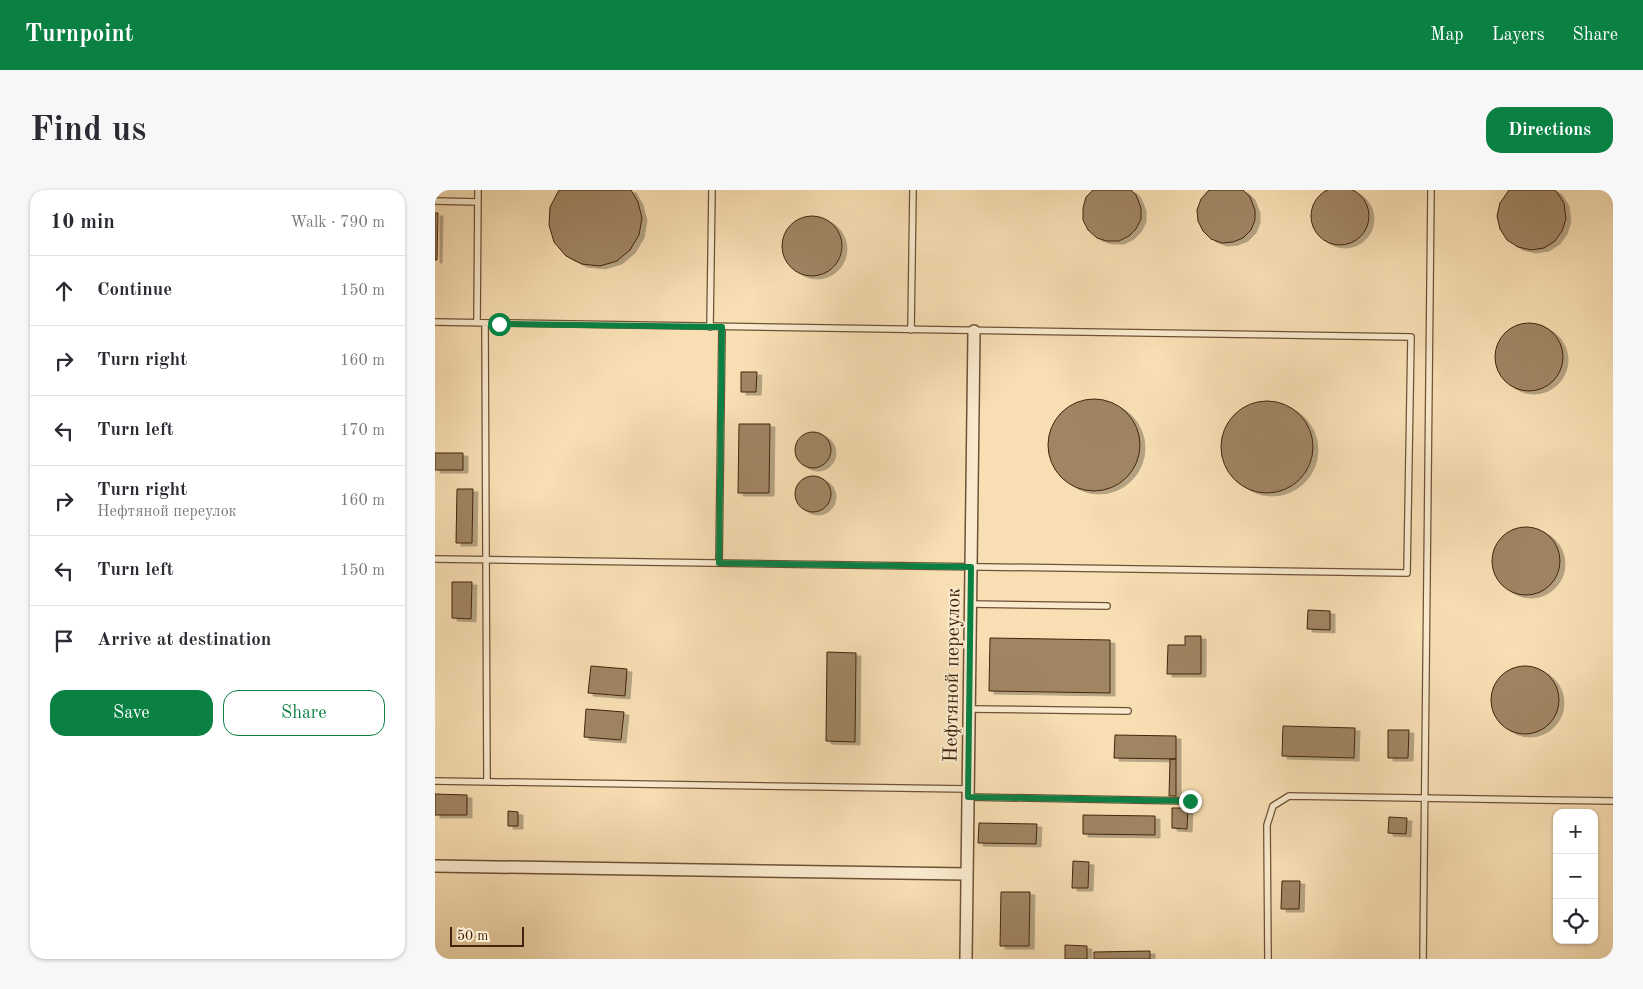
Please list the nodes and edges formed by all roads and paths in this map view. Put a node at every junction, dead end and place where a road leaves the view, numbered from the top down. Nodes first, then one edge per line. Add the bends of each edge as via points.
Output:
1 (478, 190) edge
2 (712, 190) edge
3 (913, 190) edge
4 (1431, 190) edge
5 (435, 201) edge
6 (478, 202) junction
7 (435, 322) edge
8 (477, 323) junction
9 (485, 323) junction
10 (710, 327) junction
11 (722, 327) junction
12 (911, 330) junction
13 (974, 330) junction
14 (435, 559) edge
15 (486, 560) junction
16 (719, 563) junction
17 (971, 567) junction
18 (971, 604) junction
19 (1107, 606) dead end
20 (969, 709) junction
21 (1128, 712) dead end
22 (435, 781) edge
23 (487, 782) junction
24 (968, 793) junction
25 (1424, 798) junction
26 (1190, 801) dead end
27 (1613, 801) edge
28 (435, 866) edge
29 (967, 874) junction
30 (966, 959) edge
31 (1268, 959) edge
32 (1423, 959) edge

1 - 6 lane
2 - 10 lane
3 - 12 lane
4 - 25 lane
5 - 6 lane
6 - 8 lane
7 - 8 lane
8 - 9 lane
9 - 10 lane
9 - 15 lane
10 - 11 lane
11 - 12 lane
11 - 16 lane
12 - 13 lane
13 - 17 street, Нефтяной переулок
13 - 17 lane via 1411,337 1407,574
14 - 15 lane
15 - 16 lane
15 - 23 lane
16 - 17 lane
17 - 18 street, Нефтяной переулок
18 - 19 lane
18 - 20 street, Нефтяной переулок
20 - 21 lane
20 - 24 street, Нефтяной переулок
22 - 23 lane
23 - 24 lane
24 - 26 lane
24 - 29 street, Нефтяной переулок
25 - 27 lane
25 - 31 lane via 1289,796 1273,806 1267,825
25 - 32 lane
28 - 29 street
29 - 30 street, Нефтяной переулок

